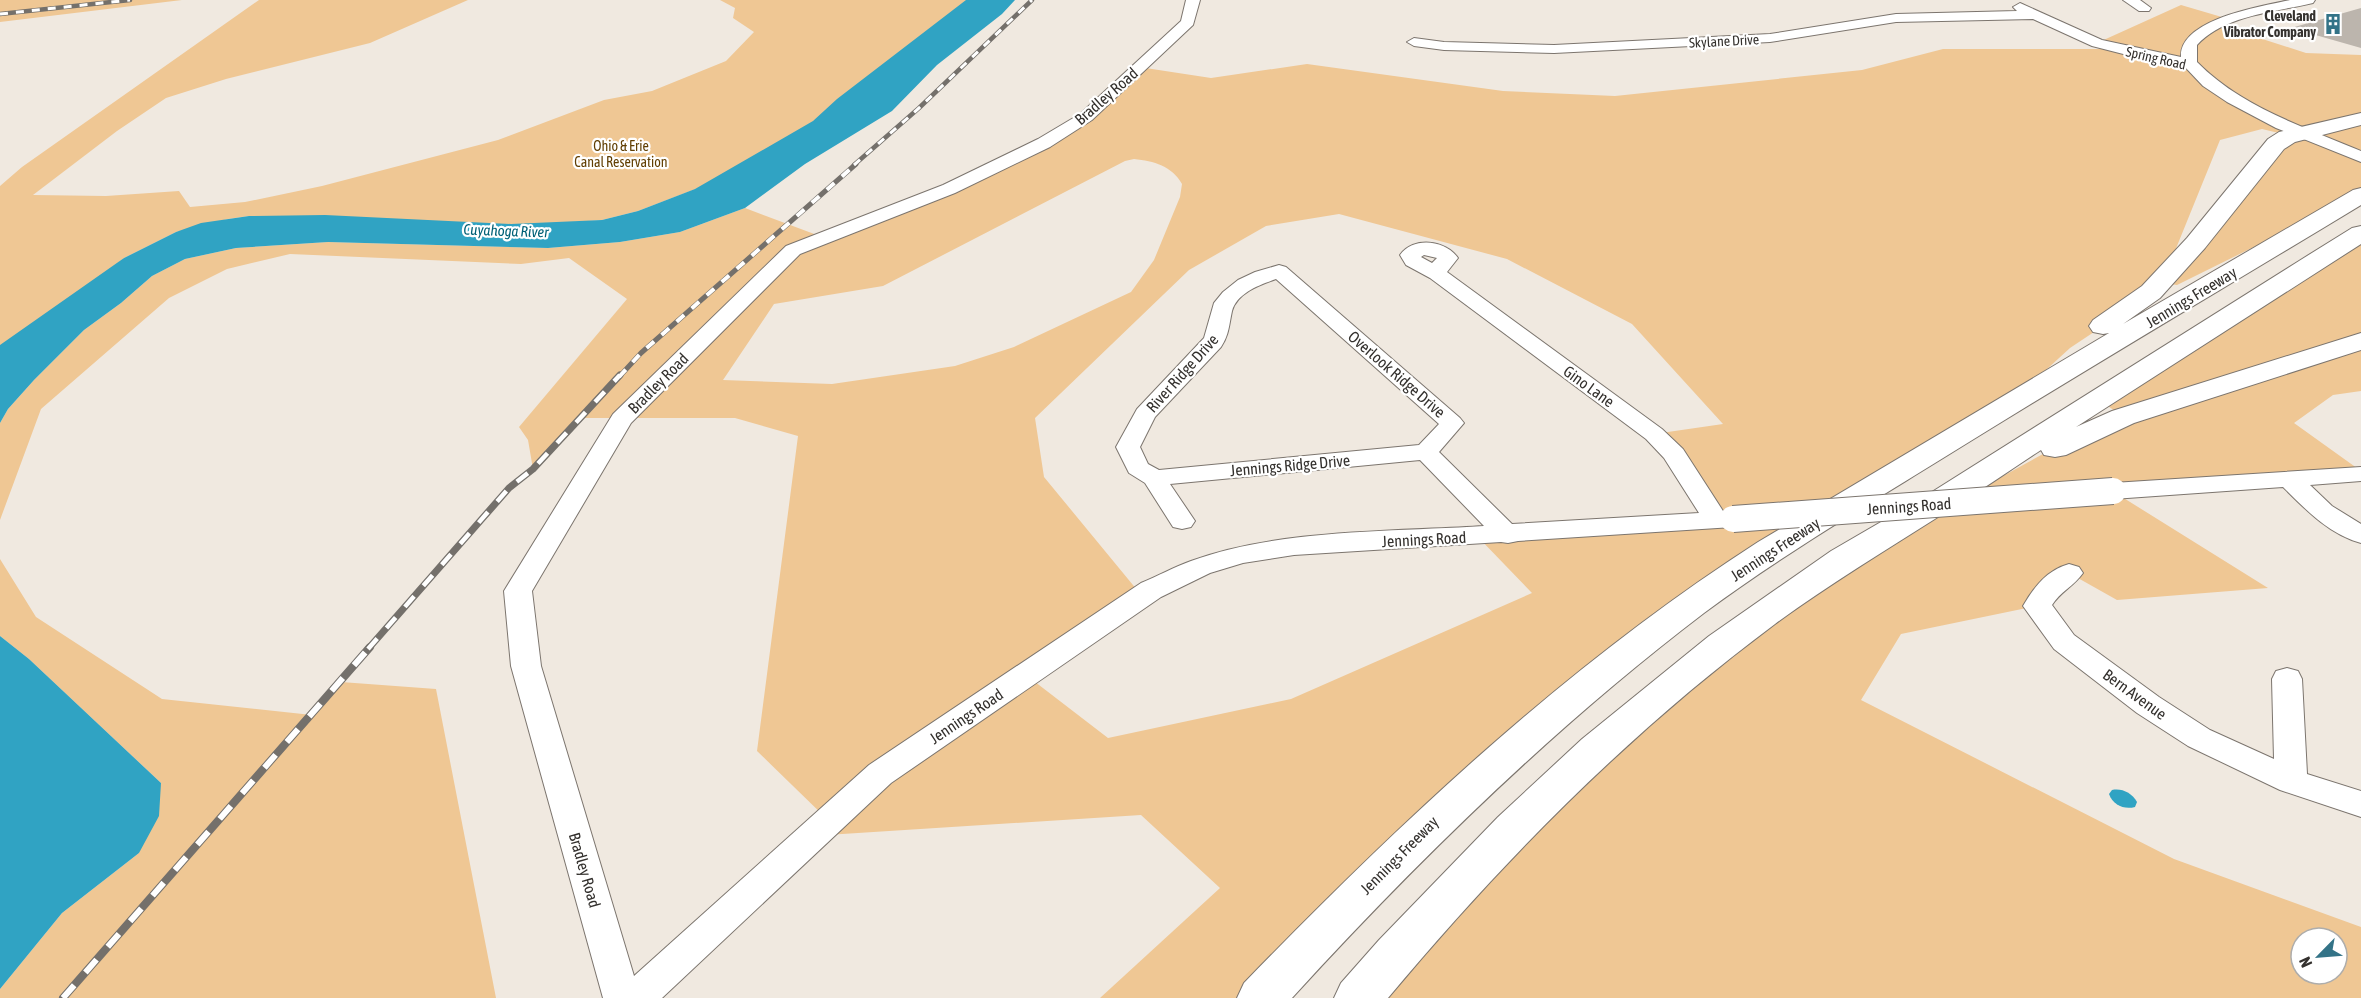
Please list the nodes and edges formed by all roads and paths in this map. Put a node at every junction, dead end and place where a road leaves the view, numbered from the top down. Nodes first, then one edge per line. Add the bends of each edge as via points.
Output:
1 (1193, 0) edge
2 (2009, 0) edge
3 (2130, 0) edge
4 (2308, 0) edge
5 (2145, 8) dead end
6 (2033, 15) junction
7 (1414, 42) dead end
8 (2190, 63) junction
9 (2361, 119) edge
10 (2303, 133) junction
11 (2356, 155) edge
12 (2361, 195) edge
13 (2361, 233) edge
14 (1279, 271) joint
15 (1437, 274) dead end
16 (2361, 341) edge
17 (2012, 402) junction
18 (1416, 453) junction
19 (2361, 474) edge
20 (1154, 478) junction
21 (2289, 479) junction
22 (1919, 515) junction
23 (1725, 520) junction
24 (1182, 521) dead end
25 (1508, 535) junction
26 (2361, 535) edge
27 (1477, 536) junction
28 (2069, 573) dead end
29 (2288, 679) dead end
30 (2291, 780) junction
31 (2361, 804) edge
32 (622, 998) edge
33 (636, 998) edge
34 (1261, 998) edge
35 (1358, 998) edge

1 - 32 street, Bradley Road via 1188,21 1086,117 1044,143 950,189 792,250 621,419 518,591 526,666
2 - 6 street, Spring Road
3 - 5 street
4 - 8 street via 2207,30 2190,43
6 - 7 street, Skylane Drive via 1896,18 1770,38 1554,49
6 - 8 street, Spring Road via 2107,46
8 - 10 street, Spring Road via 2209,83 2233,99
9 - 10 highway
10 - 11 street, Spring Road
10 - 17 highway via 2276,144 2151,292 2070,348
12 - 17 highway, Jennings Freeway
13 - 22 highway
14 - 18 street, Overlook Ridge Drive via 1452,423
14 - 20 street, River Ridge Drive via 1233,293 1222,309 1222,328 1213,342 1145,414 1128,447 1138,468
15 - 23 street, Gino Lane via 1654,434
16 - 22 highway via 2122,417
17 - 34 highway, Jennings Freeway via 1758,558 1589,683 1482,774 1407,845
18 - 20 street, Jennings Ridge Drive
18 - 25 street
18 - 27 street via 1471,520
19 - 21 street, Jennings Road
20 - 24 street, River Ridge Drive
21 - 23 street, Jennings Road, bridge
21 - 26 street via 2323,512
22 - 35 highway via 1845,558 1761,616 1632,719 1485,858
23 - 25 street, Jennings Road
25 - 27 street, Jennings Road
27 - 33 street, Jennings Road via 1294,546 1200,567 1151,590 880,774
28 - 30 street, Bern Avenue via 2048,589 2037,606 2064,642 2199,738
29 - 30 street
30 - 31 street

